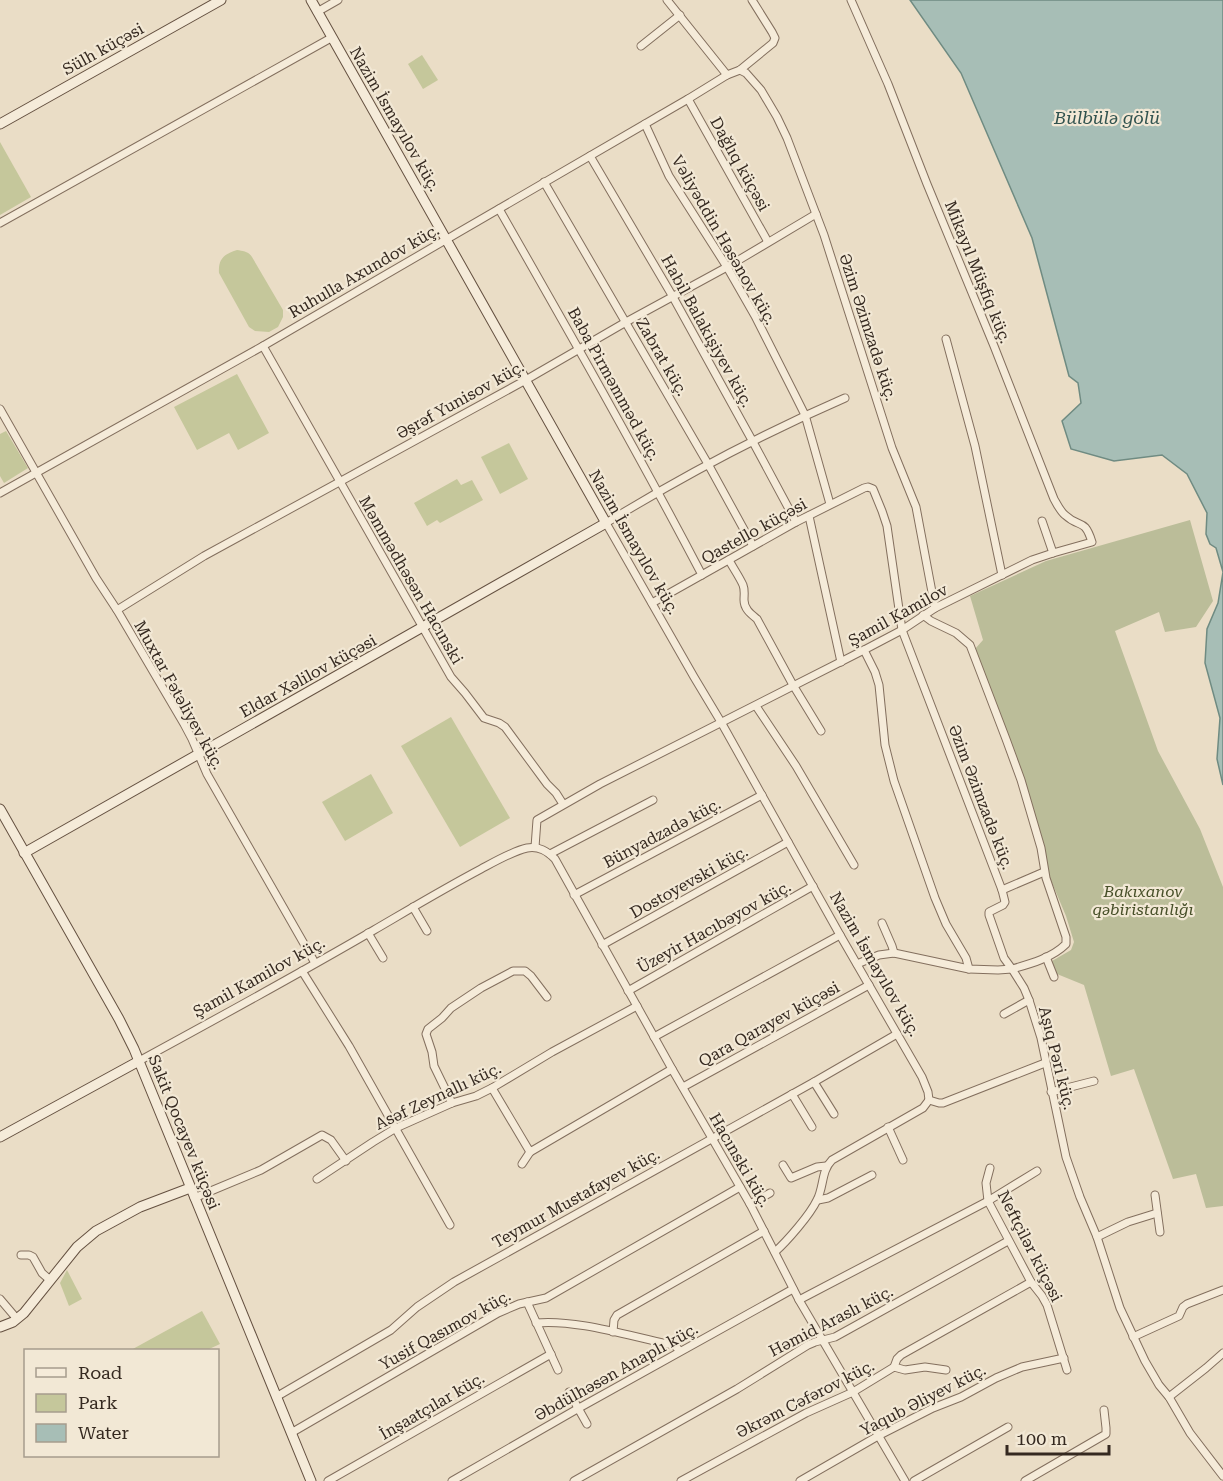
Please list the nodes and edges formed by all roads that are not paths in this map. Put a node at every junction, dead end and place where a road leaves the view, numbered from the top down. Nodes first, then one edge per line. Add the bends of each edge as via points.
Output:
1 (222, 0) edge
2 (311, 0) edge
3 (338, 0) edge
4 (667, 0) edge
5 (752, 0) edge
6 (851, 0) edge
7 (317, 12) junction
8 (680, 15) junction
9 (331, 38) junction
10 (641, 46) dead end
11 (740, 70) junction
12 (727, 75) junction
13 (688, 99) junction
14 (0, 124) edge
15 (645, 124) junction
16 (590, 156) junction
17 (544, 182) junction
18 (499, 209) junction
19 (816, 214) junction
20 (0, 223) edge
21 (446, 239) junction
22 (768, 242) junction
23 (727, 267) junction
24 (673, 297) junction
25 (626, 322) junction
26 (946, 339) dead end
27 (263, 346) junction
28 (579, 349) junction
29 (524, 381) junction
30 (845, 398) dead end
31 (0, 409) edge
32 (805, 415) junction
33 (753, 442) junction
34 (708, 464) junction
35 (36, 472) junction
36 (339, 481) junction
37 (870, 487) joint
38 (658, 491) junction
39 (0, 493) edge
40 (830, 504) junction
41 (809, 516) junction
42 (1042, 521) dead end
43 (796, 522) junction
44 (606, 524) junction
45 (1092, 542) joint
46 (753, 546) junction
47 (1053, 553) junction
48 (729, 560) junction
49 (702, 575) junction
50 (1002, 575) junction
51 (652, 603) junction
52 (935, 608) junction
53 (117, 610) junction
54 (923, 615) junction
55 (423, 628) junction
56 (902, 630) junction
57 (864, 650) junction
58 (841, 662) junction
59 (793, 685) junction
60 (756, 706) junction
61 (721, 722) junction
62 (821, 731) dead end
63 (198, 755) junction
64 (762, 795) junction
65 (653, 800) dead end
66 (563, 804) junction
67 (0, 809) edge
68 (788, 842) junction
69 (535, 847) junction
70 (24, 853) junction
71 (550, 854) junction
72 (854, 865) dead end
73 (1044, 872) junction
74 (813, 886) junction
75 (1002, 890) junction
76 (574, 895) junction
77 (413, 907) junction
78 (882, 923) dead end
79 (427, 931) dead end
80 (368, 933) junction
81 (840, 934) junction
82 (603, 945) junction
83 (894, 953) junction
84 (1046, 957) junction
85 (382, 958) dead end
86 (315, 963) junction
87 (857, 964) junction
88 (969, 969) junction
89 (1012, 969) junction
90 (302, 971) junction
91 (1054, 977) dead end
92 (869, 985) junction
93 (628, 991) junction
94 (547, 997) dead end
95 (1029, 1000) junction
96 (637, 1006) junction
97 (1004, 1014) dead end
98 (897, 1034) junction
99 (654, 1037) junction
100 (139, 1061) junction
101 (1045, 1063) junction
102 (672, 1069) junction
103 (1094, 1081) dead end
104 (814, 1082) junction
105 (682, 1087) junction
106 (492, 1088) junction
107 (1051, 1092) junction
108 (792, 1094) junction
109 (929, 1100) junction
110 (452, 1103) junction
111 (834, 1114) dead end
112 (396, 1128) junction
113 (812, 1128) dead end
114 (888, 1128) junction
115 (0, 1137) edge
116 (712, 1139) junction
117 (530, 1152) junction
118 (903, 1160) dead end
119 (346, 1161) junction
120 (522, 1164) dead end
121 (783, 1166) dead end
122 (826, 1166) junction
123 (990, 1168) dead end
124 (1037, 1171) dead end
125 (872, 1175) dead end
126 (316, 1179) dead end
127 (740, 1187) junction
128 (190, 1188) junction
129 (770, 1193) dead end
130 (1155, 1195) dead end
131 (194, 1198) junction
132 (818, 1200) junction
133 (988, 1201) junction
134 (750, 1204) junction
135 (1157, 1213) junction
136 (450, 1225) dead end
137 (764, 1231) junction
138 (1160, 1232) dead end
139 (1097, 1237) junction
140 (1008, 1240) junction
141 (775, 1252) junction
142 (21, 1256) dead end
143 (50, 1280) junction
144 (1031, 1282) junction
145 (793, 1288) junction
146 (1223, 1290) edge
147 (0, 1299) edge
148 (799, 1300) junction
149 (527, 1302) junction
150 (17, 1319) junction
151 (536, 1323) junction
152 (0, 1327) edge
153 (613, 1332) junction
154 (1133, 1337) junction
155 (823, 1340) junction
156 (680, 1351) junction
157 (1223, 1353) edge
158 (551, 1354) junction
159 (1064, 1358) junction
160 (894, 1367) junction
161 (558, 1370) dead end
162 (946, 1370) dead end
163 (1067, 1370) dead end
164 (569, 1392) dead end
165 (853, 1392) junction
166 (276, 1397) junction
167 (1169, 1397) junction
168 (579, 1408) junction
169 (1104, 1410) dead end
170 (587, 1424) dead end
171 (1008, 1427) dead end
172 (291, 1433) junction
173 (878, 1436) junction
174 (1223, 1476) edge
175 (311, 1481) edge
176 (328, 1481) edge
177 (452, 1481) edge
178 (574, 1481) edge
179 (681, 1481) edge
180 (800, 1481) edge
181 (905, 1481) edge
182 (914, 1481) edge
183 (1024, 1481) edge

1 - 14 street, Sülh küçəsi
2 - 7 street, Nazim İsmayılov küç.
3 - 7 street
4 - 8 street
5 - 11 street, Ruhulla Axundov küç. via 775,38
6 - 45 street, Mikayıl Müşfiq küç. via 1054,499 1063,513 1087,528
7 - 9 street, Nazim İsmayılov küç.
8 - 10 street
8 - 12 street
9 - 20 street
9 - 21 street, Nazim İsmayılov küç.
11 - 12 street, Ruhulla Axundov küç.
11 - 19 street, Əzim Əzimzadə küç. via 761,90 777,117
12 - 13 street, Ruhulla Axundov küç.
13 - 15 street, Ruhulla Axundov küç.
13 - 22 street, Dağlıq küçəsi
15 - 16 street, Ruhulla Axundov küç.
15 - 23 street, Vəliyəddin Həsənov küç. via 669,177
16 - 17 street, Ruhulla Axundov küç.
16 - 24 street, Habil Balakişiyev küç.
17 - 18 street, Ruhulla Axundov küç.
17 - 25 street, Zabrat küç.
18 - 21 street, Ruhulla Axundov küç.
18 - 28 street, Baba Pirməmməd küç.
19 - 22 street, Əşrəf Yunisov küç.
19 - 52 street, Əzim Əzimzadə küç. via 892,448 916,507
21 - 27 street, Ruhulla Axundov küç.
21 - 29 street, Nazim İsmayılov küç.
22 - 23 street, Əşrəf Yunisov küç.
23 - 24 street, Əşrəf Yunisov küç.
23 - 32 street, Vəliyəddin Həsənov küç.
24 - 25 street, Əşrəf Yunisov küç.
24 - 33 street, Habil Balakişiyev küç.
25 - 28 street, Əşrəf Yunisov küç.
25 - 34 street, Zabrat küç.
26 - 50 street via 975,446
27 - 35 street, Ruhulla Axundov küç.
27 - 36 street, Məmmədhəsən Hacınski
28 - 29 street, Əşrəf Yunisov küç.
28 - 38 street, Baba Pirməmməd küç.
29 - 36 street, Əşrəf Yunisov küç.
29 - 44 street, Nazim İsmayılov küç.
30 - 32 street
31 - 35 street, Muxtar Fətəliyev küç.
32 - 33 street
32 - 40 street, Vəliyəddin Həsənov küç.
33 - 34 street
33 - 43 street, Habil Balakişiyev küç.
34 - 38 street
34 - 46 street, Zabrat küç.
35 - 39 street, Ruhulla Axundov küç.
35 - 53 street, Muxtar Fətəliyev küç.
36 - 53 street, Əşrəf Yunisov küç.
36 - 55 street, Məmmədhəsən Hacınski
37 - 40 street, Qastello küçəsi
37 - 56 street, Əzim Əzimzadə küç. via 886,526
38 - 44 street
38 - 49 street, Baba Pirməmməd küç.
40 - 41 street, Qastello küçəsi
41 - 43 street, Qastello küçəsi
41 - 58 street
42 - 47 street
43 - 46 street, Qastello küçəsi
44 - 51 street, Nazim İsmayılov küç.
44 - 55 street, Eldar Xəlilov küçəsi
45 - 47 street, Şamil Kamilov
46 - 48 street, Qastello küçəsi
47 - 50 street, Şamil Kamilov
48 - 49 street, Qastello küçəsi
48 - 59 street via 745,590 746,608 757,620
49 - 51 street, Qastello küçəsi
50 - 52 street, Şamil Kamilov
51 - 61 street, Nazim İsmayılov küç.
52 - 54 street, Şamil Kamilov
53 - 63 street, Muxtar Fətəliyev küç.
54 - 56 street, Şamil Kamilov
54 - 73 street via 969,645 1021,780
55 - 63 street, Eldar Xəlilov küçəsi
55 - 66 street, Məmmədhəsən Hacınski via 451,677 484,718 505,727
56 - 57 street, Şamil Kamilov
56 - 75 street, Əzim Əzimzadə küç.
57 - 58 street, Şamil Kamilov
57 - 88 street via 879,686 885,745 894,781 935,898
58 - 59 street, Şamil Kamilov
59 - 60 street, Şamil Kamilov
59 - 62 street
60 - 61 street, Şamil Kamilov
60 - 72 street
61 - 64 street, Nazim İsmayılov küç.
61 - 66 street
63 - 70 street, Eldar Xəlilov küçəsi
63 - 86 street, Muxtar Fətəliyev küç.
64 - 68 street, Nazim İsmayılov küç.
64 - 76 street, Bünyadzadə küç.
65 - 71 street
66 - 69 street via 537,820
67 - 70 street, Sakit Qocayev küçəsi
68 - 74 street, Nazim İsmayılov küç.
68 - 82 street, Dostoyevski küç.
69 - 71 street
69 - 77 street, Şamil Kamilov küç. via 487,866
70 - 100 street, Sakit Qocayev küçəsi
71 - 76 street, Hacınski küç.
73 - 75 street
73 - 84 street via 1067,941
74 - 81 street, Nazim İsmayılov küç.
74 - 93 street, Üzeyir Hacıbəyov küç.
75 - 89 street, Əzim Əzimzadə küç. via 1005,902 989,915 1004,958
76 - 82 street, Hacınski küç.
77 - 79 street
77 - 80 street, Şamil Kamilov küç.
78 - 83 street
80 - 85 street
80 - 86 street, Şamil Kamilov küç.
81 - 87 street, Nazim İsmayılov küç.
81 - 99 street
82 - 93 street, Hacınski küç.
83 - 87 street
83 - 88 street
84 - 89 street
84 - 91 street
86 - 90 street, Şamil Kamilov küç.
87 - 92 street, Nazim İsmayılov küç.
88 - 89 street
89 - 95 street, Aşıq Pəri küç.
90 - 100 street, Şamil Kamilov küç.
90 - 112 street
92 - 98 street, Nazim İsmayılov küç.
92 - 105 street, Qara Qarayev küçəsi
93 - 96 street, Hacınski küç.
94 - 110 street via 531,976 517,970 475,992 428,1029 434,1066
95 - 97 street
95 - 101 street, Aşıq Pəri küç.
96 - 99 street, Hacınski küç.
96 - 106 street, Asəf Zeynallı küç.
98 - 104 street, Teymur Mustafayev küç.
98 - 109 street, Nazim İsmayılov küç. via 922,1077
99 - 102 street, Hacınski küç.
100 - 115 street, Şamil Kamilov küç.
100 - 128 street, Sakit Qocayev küçəsi
101 - 107 street, Aşıq Pəri küç.
101 - 109 street via 943,1103
102 - 105 street, Hacınski küç.
102 - 117 street
103 - 107 street
104 - 108 street, Teymur Mustafayev küç.
104 - 111 street
105 - 116 street, Hacınski küç.
106 - 110 street, Asəf Zeynallı küç.
106 - 117 street
107 - 139 street, Aşıq Pəri küç. via 1066,1157
108 - 113 street
108 - 116 street, Teymur Mustafayev küç.
109 - 114 street via 923,1108
110 - 112 street, Asəf Zeynallı küç.
112 - 119 street, Asəf Zeynallı küç.
112 - 136 street
114 - 118 street
114 - 122 street
116 - 127 street, Hacınski küç.
116 - 166 street, Teymur Mustafayev küç. via 454,1281 391,1330
117 - 120 street
119 - 126 street, Asəf Zeynallı küç.
119 - 131 street via 331,1140 322,1135 261,1170
121 - 122 street via 791,1178
122 - 132 street
123 - 133 street, Neftçilər küçəsi via 986,1183
124 - 133 street
125 - 132 street
127 - 134 street, Hacınski küç.
127 - 149 street, Yusif Qasımov küç. via 552,1295
128 - 131 street, Sakit Qocayev küçəsi
128 - 143 street via 140,1208 96,1232 76,1247
129 - 134 street
130 - 135 street
131 - 166 street, Sakit Qocayev küçəsi
132 - 141 street
133 - 140 street, Neftçilər küçəsi
133 - 148 street
134 - 137 street, Hacınski küç.
135 - 138 street
135 - 139 street
137 - 141 street, Hacınski küç.
137 - 153 street via 617,1316
139 - 154 street, Aşıq Pəri küç.
140 - 144 street, Neftçilər küçəsi
140 - 155 street, Həmid Araslı küç. via 835,1337
141 - 145 street, Hacınski küç.
142 - 143 street via 33,1257
143 - 150 street
144 - 159 street, Neftçilər küçəsi via 1047,1305
144 - 160 street, Əkrəm Cəfərov küç. via 901,1355
145 - 148 street, Hacınski küç.
145 - 156 street, Əbdülhəsən Anaplı küç.
146 - 154 street via 1187,1304 1179,1316
147 - 150 street
148 - 155 street, Hacınski küç.
149 - 151 street
149 - 172 street, Yusif Qasımov küç. via 498,1313
150 - 152 street
151 - 153 street via 554,1322
151 - 158 street
153 - 156 street via 668,1344
154 - 167 street, Aşıq Pəri küç.
155 - 165 street, Hacınski küç.
155 - 178 street, Həmid Araslı küç. via 808,1345
156 - 168 street, Əbdülhəsən Anaplı küç.
157 - 167 street
158 - 161 street
158 - 176 street, İnşaatçılar küç.
159 - 163 street, Neftçilər küçəsi
159 - 173 street, Yaqub Əliyev küç. via 1022,1367
160 - 162 street
160 - 165 street, Əkrəm Cəfərov küç.
164 - 168 street
165 - 173 street, Hacınski küç.
165 - 179 street, Əkrəm Cəfərov küç.
166 - 172 street, Sakit Qocayev küçəsi
167 - 174 street, Aşıq Pəri küç.
168 - 170 street
168 - 177 street, Əbdülhəsən Anaplı küç.
169 - 183 street via 1106,1434
171 - 182 street
172 - 175 street, Sakit Qocayev küçəsi
173 - 180 street, Yaqub Əliyev küç.
173 - 181 street, Hacınski küç.

